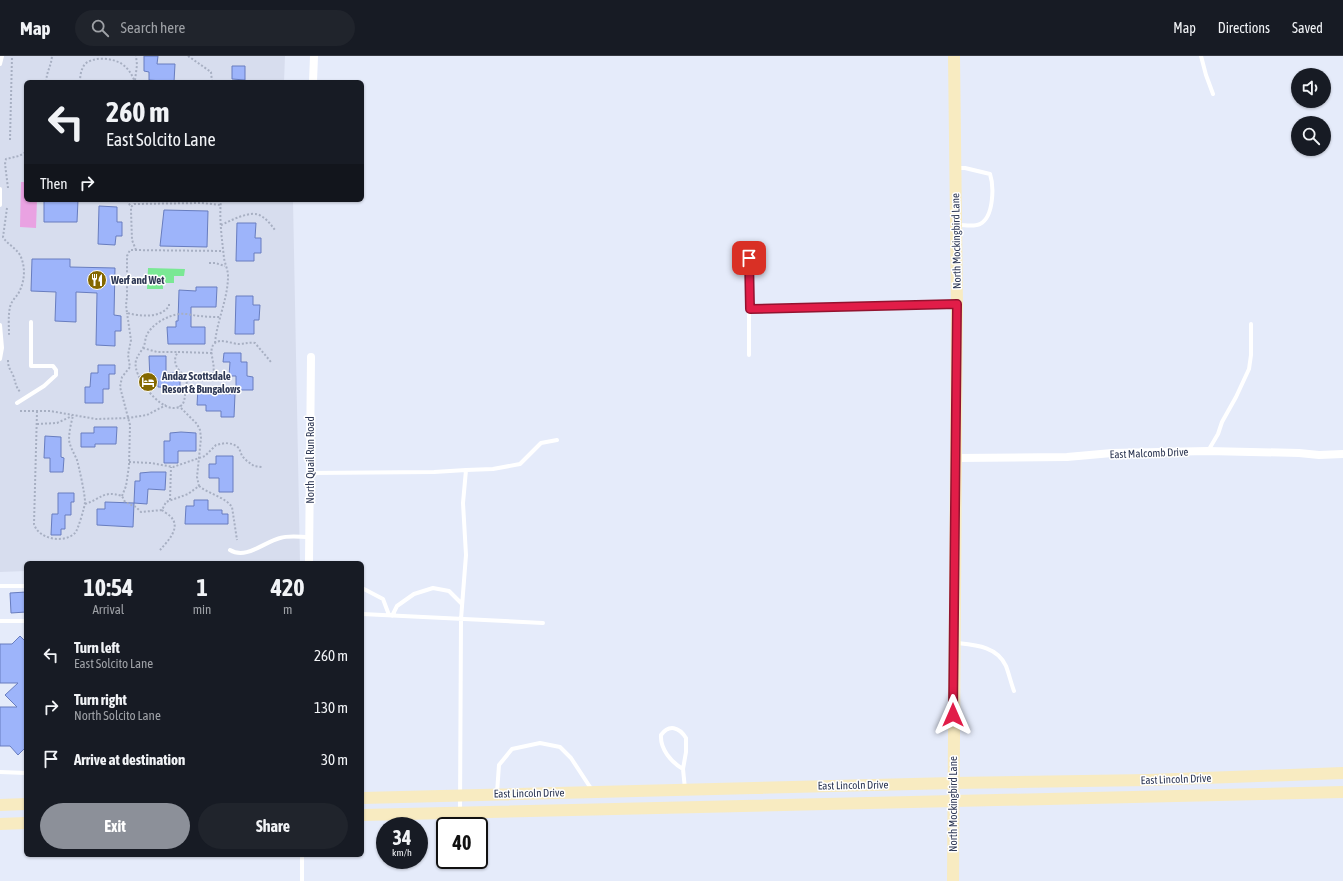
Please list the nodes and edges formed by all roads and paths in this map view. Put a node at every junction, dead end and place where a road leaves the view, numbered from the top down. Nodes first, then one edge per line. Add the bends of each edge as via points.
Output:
1 (2, 56) edge
2 (12, 56) edge
3 (52, 56) edge
4 (136, 56) edge
5 (188, 56) edge
6 (314, 56) edge
7 (954, 56) edge
8 (1201, 56) edge
9 (0, 64) edge
10 (46, 80) edge
11 (80, 80) edge
12 (134, 80) edge
13 (135, 80) edge
14 (212, 80) edge
15 (313, 80) edge
16 (1213, 94) dead end
17 (10, 140) dead end
18 (24, 153) edge
19 (955, 168) junction
20 (0, 188) edge
21 (8, 191) dead end
22 (128, 202) edge
23 (178, 202) edge
24 (0, 205) edge
25 (8, 205) dead end
26 (221, 205) joint
27 (132, 207) junction
28 (220, 225) junction
29 (956, 225) junction
30 (276, 230) dead end
31 (136, 250) junction
32 (224, 251) junction
33 (749, 258) dead end
34 (209, 263) dead end
35 (226, 267) junction
36 (169, 304) dead end
37 (957, 304) junction
38 (750, 309) junction
39 (127, 313) junction
40 (220, 317) junction
41 (31, 322) dead end
42 (1251, 324) dead end
43 (0, 325) edge
44 (9, 342) dead end
45 (215, 343) junction
46 (143, 348) junction
47 (178, 352) junction
48 (212, 353) junction
49 (8, 355) dead end
50 (749, 356) dead end
51 (311, 357) dead end
52 (0, 359) edge
53 (271, 362) dead end
54 (130, 367) junction
55 (136, 367) junction
56 (188, 378) junction
57 (25, 398) junction
58 (17, 403) dead end
59 (166, 405) junction
60 (179, 406) junction
61 (20, 411) dead end
62 (37, 411) junction
63 (73, 416) junction
64 (128, 418) junction
65 (37, 424) junction
66 (557, 440) dead end
67 (1208, 451) junction
68 (1343, 454) edge
69 (198, 458) junction
70 (956, 458) junction
71 (129, 462) junction
72 (171, 467) junction
73 (262, 467) dead end
74 (466, 470) junction
75 (310, 473) junction
76 (199, 486) junction
77 (122, 496) junction
78 (170, 500) junction
79 (85, 504) junction
80 (162, 510) junction
81 (309, 537) junction
82 (237, 540) dead end
83 (160, 550) dead end
84 (230, 550) dead end
85 (309, 561) edge
86 (0, 586) edge
87 (24, 586) edge
88 (364, 589) edge
89 (462, 604) junction
90 (364, 614) edge
91 (390, 616) junction
92 (461, 620) junction
93 (0, 621) edge
94 (24, 621) edge
95 (543, 623) dead end
96 (954, 643) junction
97 (1014, 691) dead end
98 (683, 769) junction
99 (0, 772) edge
100 (24, 773) edge
101 (1343, 773) edge
102 (1180, 779) junction
103 (953, 783) junction
104 (683, 790) junction
105 (593, 792) junction
106 (1343, 792) edge
107 (497, 794) junction
108 (460, 795) junction
109 (1180, 796) junction
110 (364, 798) edge
111 (953, 801) junction
112 (0, 804) edge
113 (24, 804) edge
114 (680, 808) junction
115 (460, 813) junction
116 (364, 815) edge
117 (24, 823) edge
118 (0, 824) edge
119 (302, 857) edge
120 (302, 881) edge
121 (953, 881) edge

1 - 9 lane
2 - 17 path
3 - 10 path
4 - 13 path
5 - 14 path via 211,72
6 - 15 street
7 - 19 main road, North Mockingbird Lane
8 - 16 lane
11 - 12 path via 85,64 98,58 107,58 123,65
18 - 21 path via 6,159
19 - 29 main road, North Mockingbird Lane
19 - 29 lane via 990,174 992,182 991,204 986,220 979,225
20 - 24 lane
22 - 27 path
23 - 26 path
23 - 27 path via 138,203
25 - 44 path via 3,237 20,256 24,274 23,284 10,307
26 - 28 path
27 - 31 path via 132,240
28 - 30 path via 242,216 257,214
28 - 32 path
29 - 37 main road, North Mockingbird Lane
31 - 32 path
31 - 39 path via 130,250 127,256
32 - 35 path
33 - 38 lane
34 - 35 path
35 - 40 path via 228,275
36 - 39 path via 164,311 152,315
37 - 38 street
37 - 70 main road, North Mockingbird Lane
38 - 50 lane
39 - 54 path via 131,340 128,355
40 - 45 path
40 - 46 path via 187,314 172,316 149,330
41 - 57 lane via 31,366 53,366 56,375
42 - 67 lane via 1251,355 1248,369
43 - 52 lane
45 - 48 path
45 - 53 path via 255,343
46 - 47 path via 157,352
46 - 55 path via 137,356
47 - 48 path
47 - 56 path via 174,358 175,364
48 - 56 path via 214,368 209,378
49 - 57 path via 8,367 15,387
51 - 75 street, North Quail Run Road
54 - 55 path
54 - 64 path via 122,377 120,387
55 - 59 path via 145,387
56 - 60 path via 184,402
57 - 58 lane
59 - 60 path via 174,408
59 - 64 path via 147,415
60 - 69 path via 198,424 201,438
61 - 62 path
62 - 63 path
62 - 65 path
63 - 64 path via 96,419
63 - 65 path via 57,423
63 - 79 path via 70,446 80,470
64 - 71 path
65 - 79 path via 35,528 49,537 70,536 78,529
66 - 74 lane via 541,443 520,464 493,470
67 - 68 street, East Malcomb Drive
67 - 70 street, East Malcomb Drive via 1112,453 1067,457
69 - 72 path
69 - 73 path via 205,456 216,445 233,444 239,448 247,461 254,466
69 - 76 path
70 - 96 main road, North Mockingbird Lane
71 - 72 path
71 - 77 path via 128,478
72 - 78 path
74 - 75 lane
74 - 89 lane via 463,503 466,555
75 - 81 street, North Quail Run Road
76 - 78 path via 188,494
76 - 82 path via 230,504
77 - 79 path via 103,495
77 - 80 path via 125,502 142,512
78 - 80 path
80 - 83 path via 170,516 175,529
81 - 84 lane via 282,537 251,552 240,553
81 - 85 street, North Quail Run Road
86 - 87 lane
88 - 91 lane via 383,599
89 - 91 lane via 449,591 433,588 414,594 397,606
89 - 92 lane
90 - 91 lane
91 - 92 lane
92 - 95 lane
92 - 108 lane
93 - 94 lane
96 - 97 lane via 978,645 998,656 1006,668
96 - 103 main road, North Mockingbird Lane
98 - 98 lane via 673,762 661,744 661,734 668,728 677,729 686,738
98 - 104 lane
99 - 100 lane
101 - 102 main road, East Lincoln Drive
102 - 103 main road, East Lincoln Drive
102 - 109 main road
103 - 104 main road, East Lincoln Drive
103 - 111 main road, North Mockingbird Lane
104 - 105 main road, East Lincoln Drive
104 - 114 main road
105 - 107 main road, East Lincoln Drive
105 - 107 lane via 571,758 560,747 540,743 512,749 499,764
106 - 109 main road, East Lincoln Drive
107 - 108 main road, East Lincoln Drive
108 - 110 main road, East Lincoln Drive
108 - 115 lane
109 - 111 main road, East Lincoln Drive
111 - 114 main road, East Lincoln Drive
111 - 121 main road, North Mockingbird Lane
112 - 113 main road
114 - 115 main road, East Lincoln Drive
115 - 116 main road, East Lincoln Drive
117 - 118 main road
119 - 120 lane

